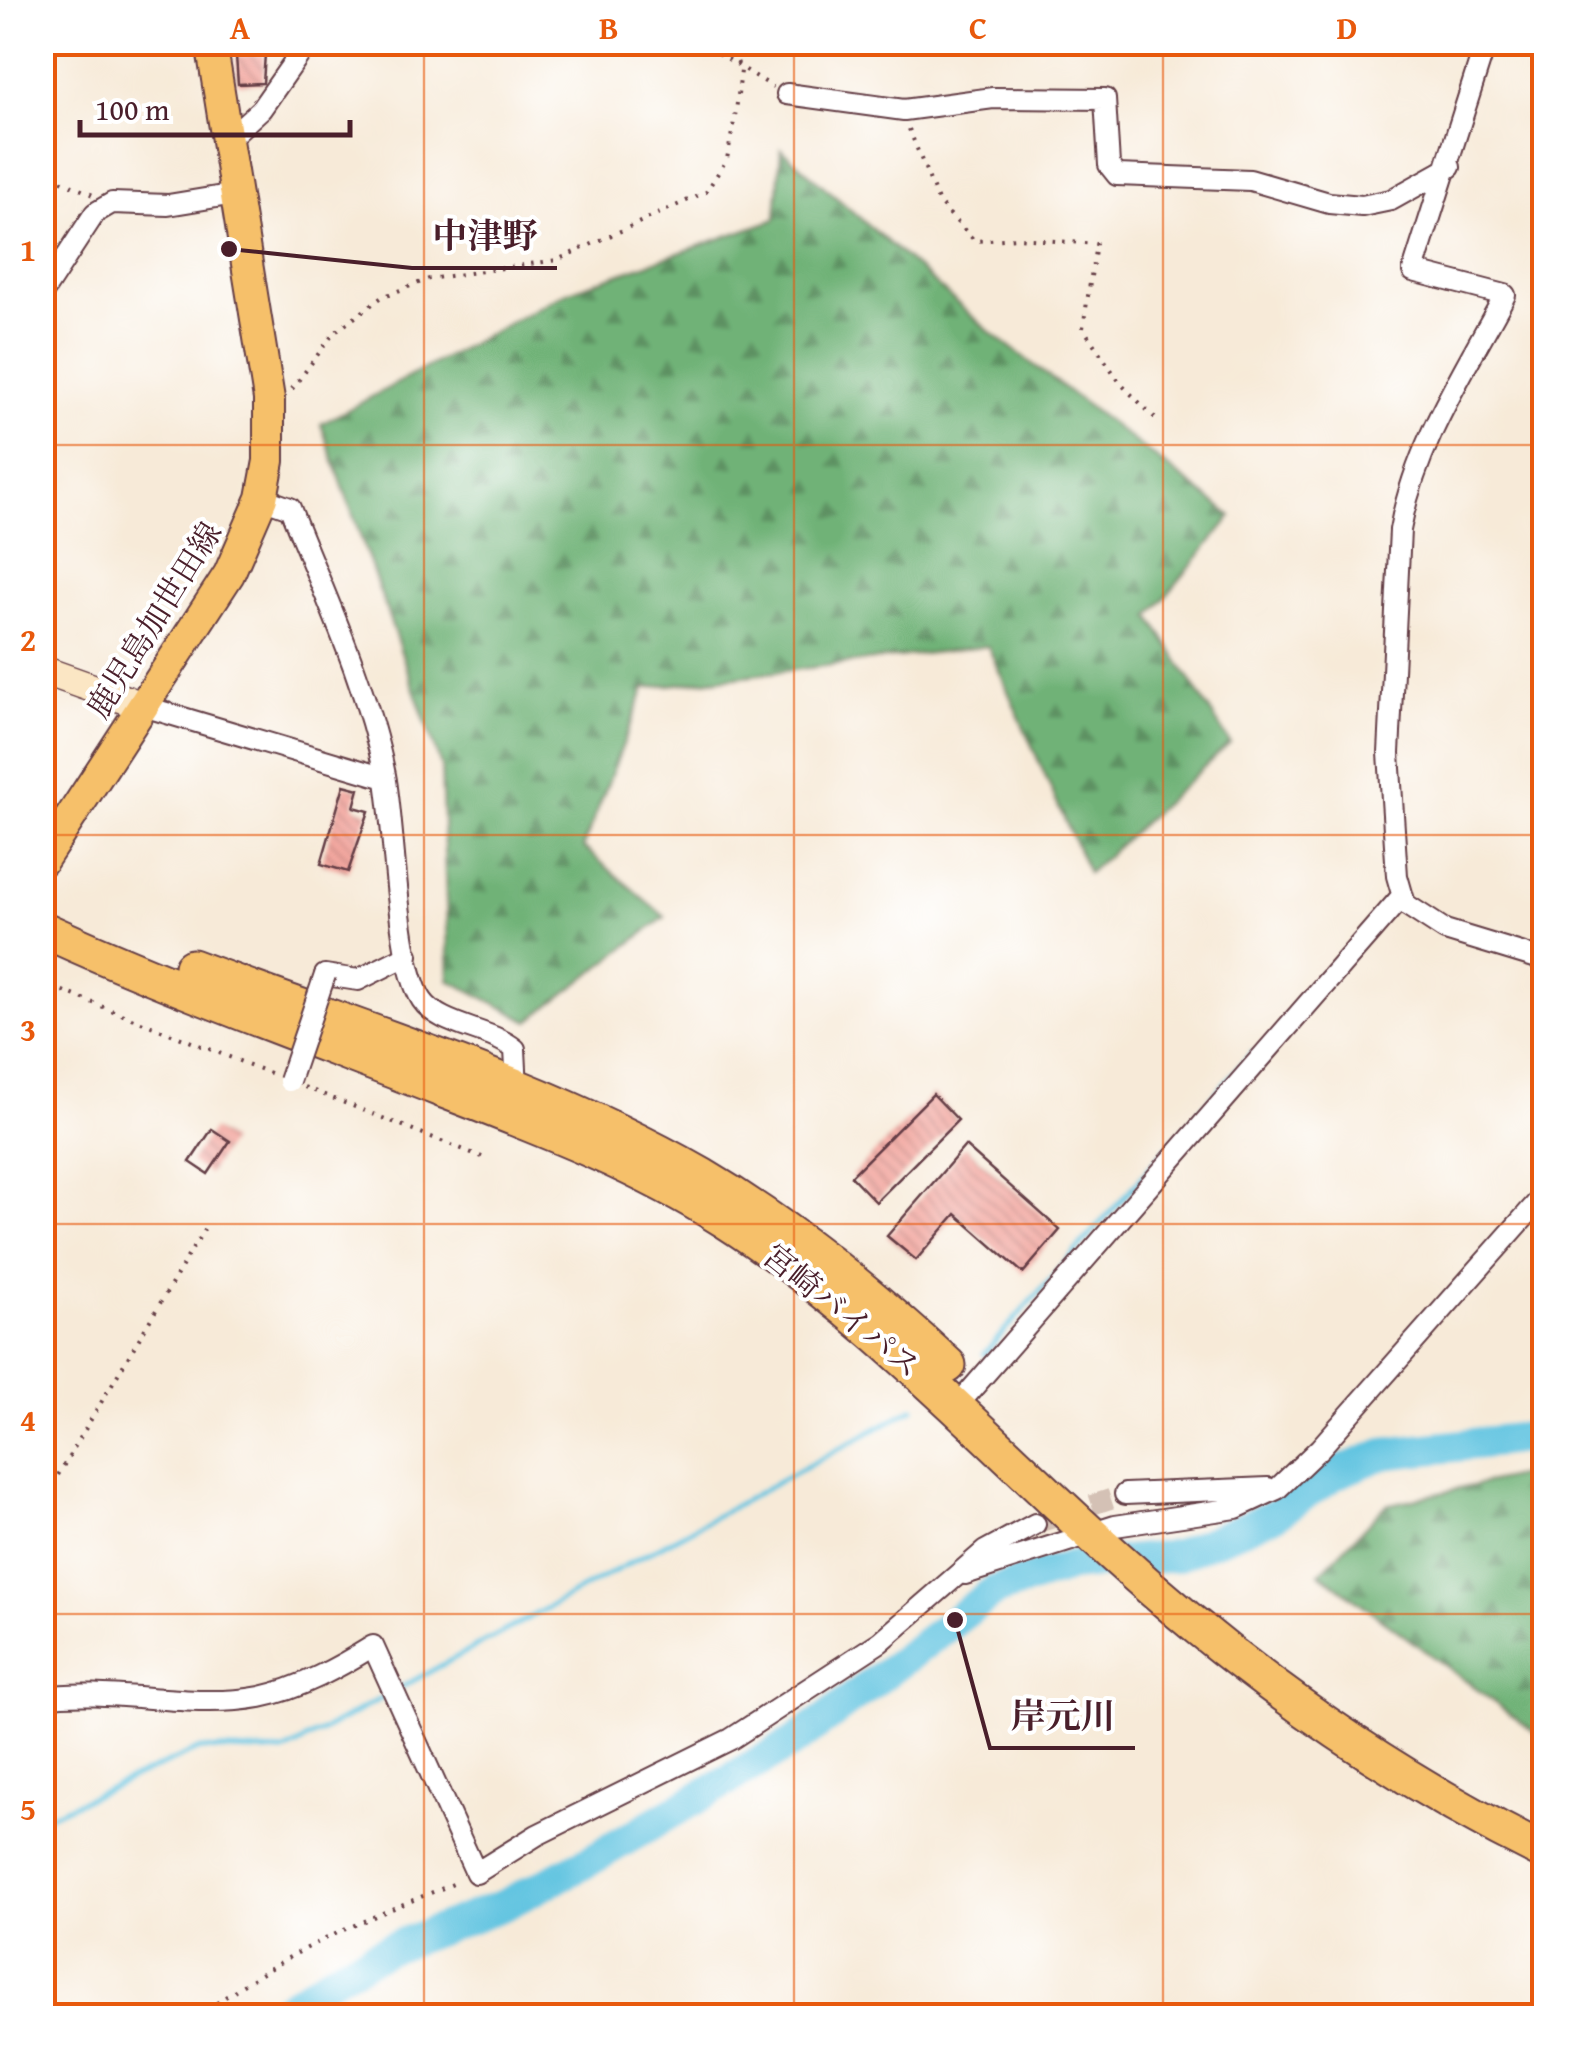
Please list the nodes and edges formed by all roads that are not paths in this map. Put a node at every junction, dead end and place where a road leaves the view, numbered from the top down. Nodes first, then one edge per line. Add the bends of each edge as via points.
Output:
1 (210, 42) edge
2 (308, 42) edge
3 (1486, 42) edge
4 (787, 94) road end
5 (226, 140) junction
6 (1450, 167) junction
7 (235, 194) junction
8 (42, 294) edge
9 (262, 498) junction
10 (42, 670) edge
11 (143, 706) junction
12 (385, 778) junction
13 (42, 861) edge
14 (1402, 896) junction
15 (42, 926) edge
16 (408, 955) junction
17 (1544, 960) edge
18 (289, 1081) road end
19 (517, 1089) junction
20 (1544, 1195) edge
21 (965, 1397) junction
22 (1279, 1487) junction
23 (1036, 1524) tunnel mouth
24 (1113, 1528) junction
25 (953, 1578) junction
26 (1168, 1588) junction
27 (42, 1697) edge
28 (1544, 1827) edge
29 (1544, 1852) edge

1 - 5 main road, 鹿児島加世田線
2 - 5 street via 262,109
3 - 6 street
4 - 6 street via 904,110 993,98 1105,99 1109,165 1117,175 1250,180 1345,206 1391,200
5 - 7 main road, 鹿児島加世田線
6 - 14 street via 1413,270 1505,295 1424,447 1400,530 1389,753
7 - 8 street via 168,205 112,204 95,213
7 - 9 main road, 鹿児島加世田線 via 270,428
9 - 11 main road, 鹿児島加世田線 via 229,574
9 - 12 street via 290,508 360,681
10 - 11 street
11 - 12 street
11 - 13 main road, 鹿児島加世田線
12 - 16 street
14 - 17 street via 1418,917 1445,930
14 - 21 street
15 - 19 highway, 宮崎バイパス via 130,944
15 - 21 highway, 宮崎バイパス via 122,966 595,1150 667,1186 833,1296
16 - 18 street, bridge via 358,980 325,974
16 - 19 street via 419,996 431,1012 498,1036 515,1049
19 - 21 highway, 宮崎バイパス via 650,1148 752,1208 844,1273
20 - 22 street
21 - 24 highway, 宮崎バイパス
22 - 24 street
22 - 24 street via 1236,1508
23 - 25 street via 985,1551
24 - 25 street
24 - 26 highway, 宮崎バイパス
25 - 27 street via 880,1642 731,1739 476,1873 373,1646 260,1697
26 - 28 highway, 宮崎バイパス via 1414,1755
26 - 29 highway, 宮崎バイパス via 1293,1702 1380,1761

